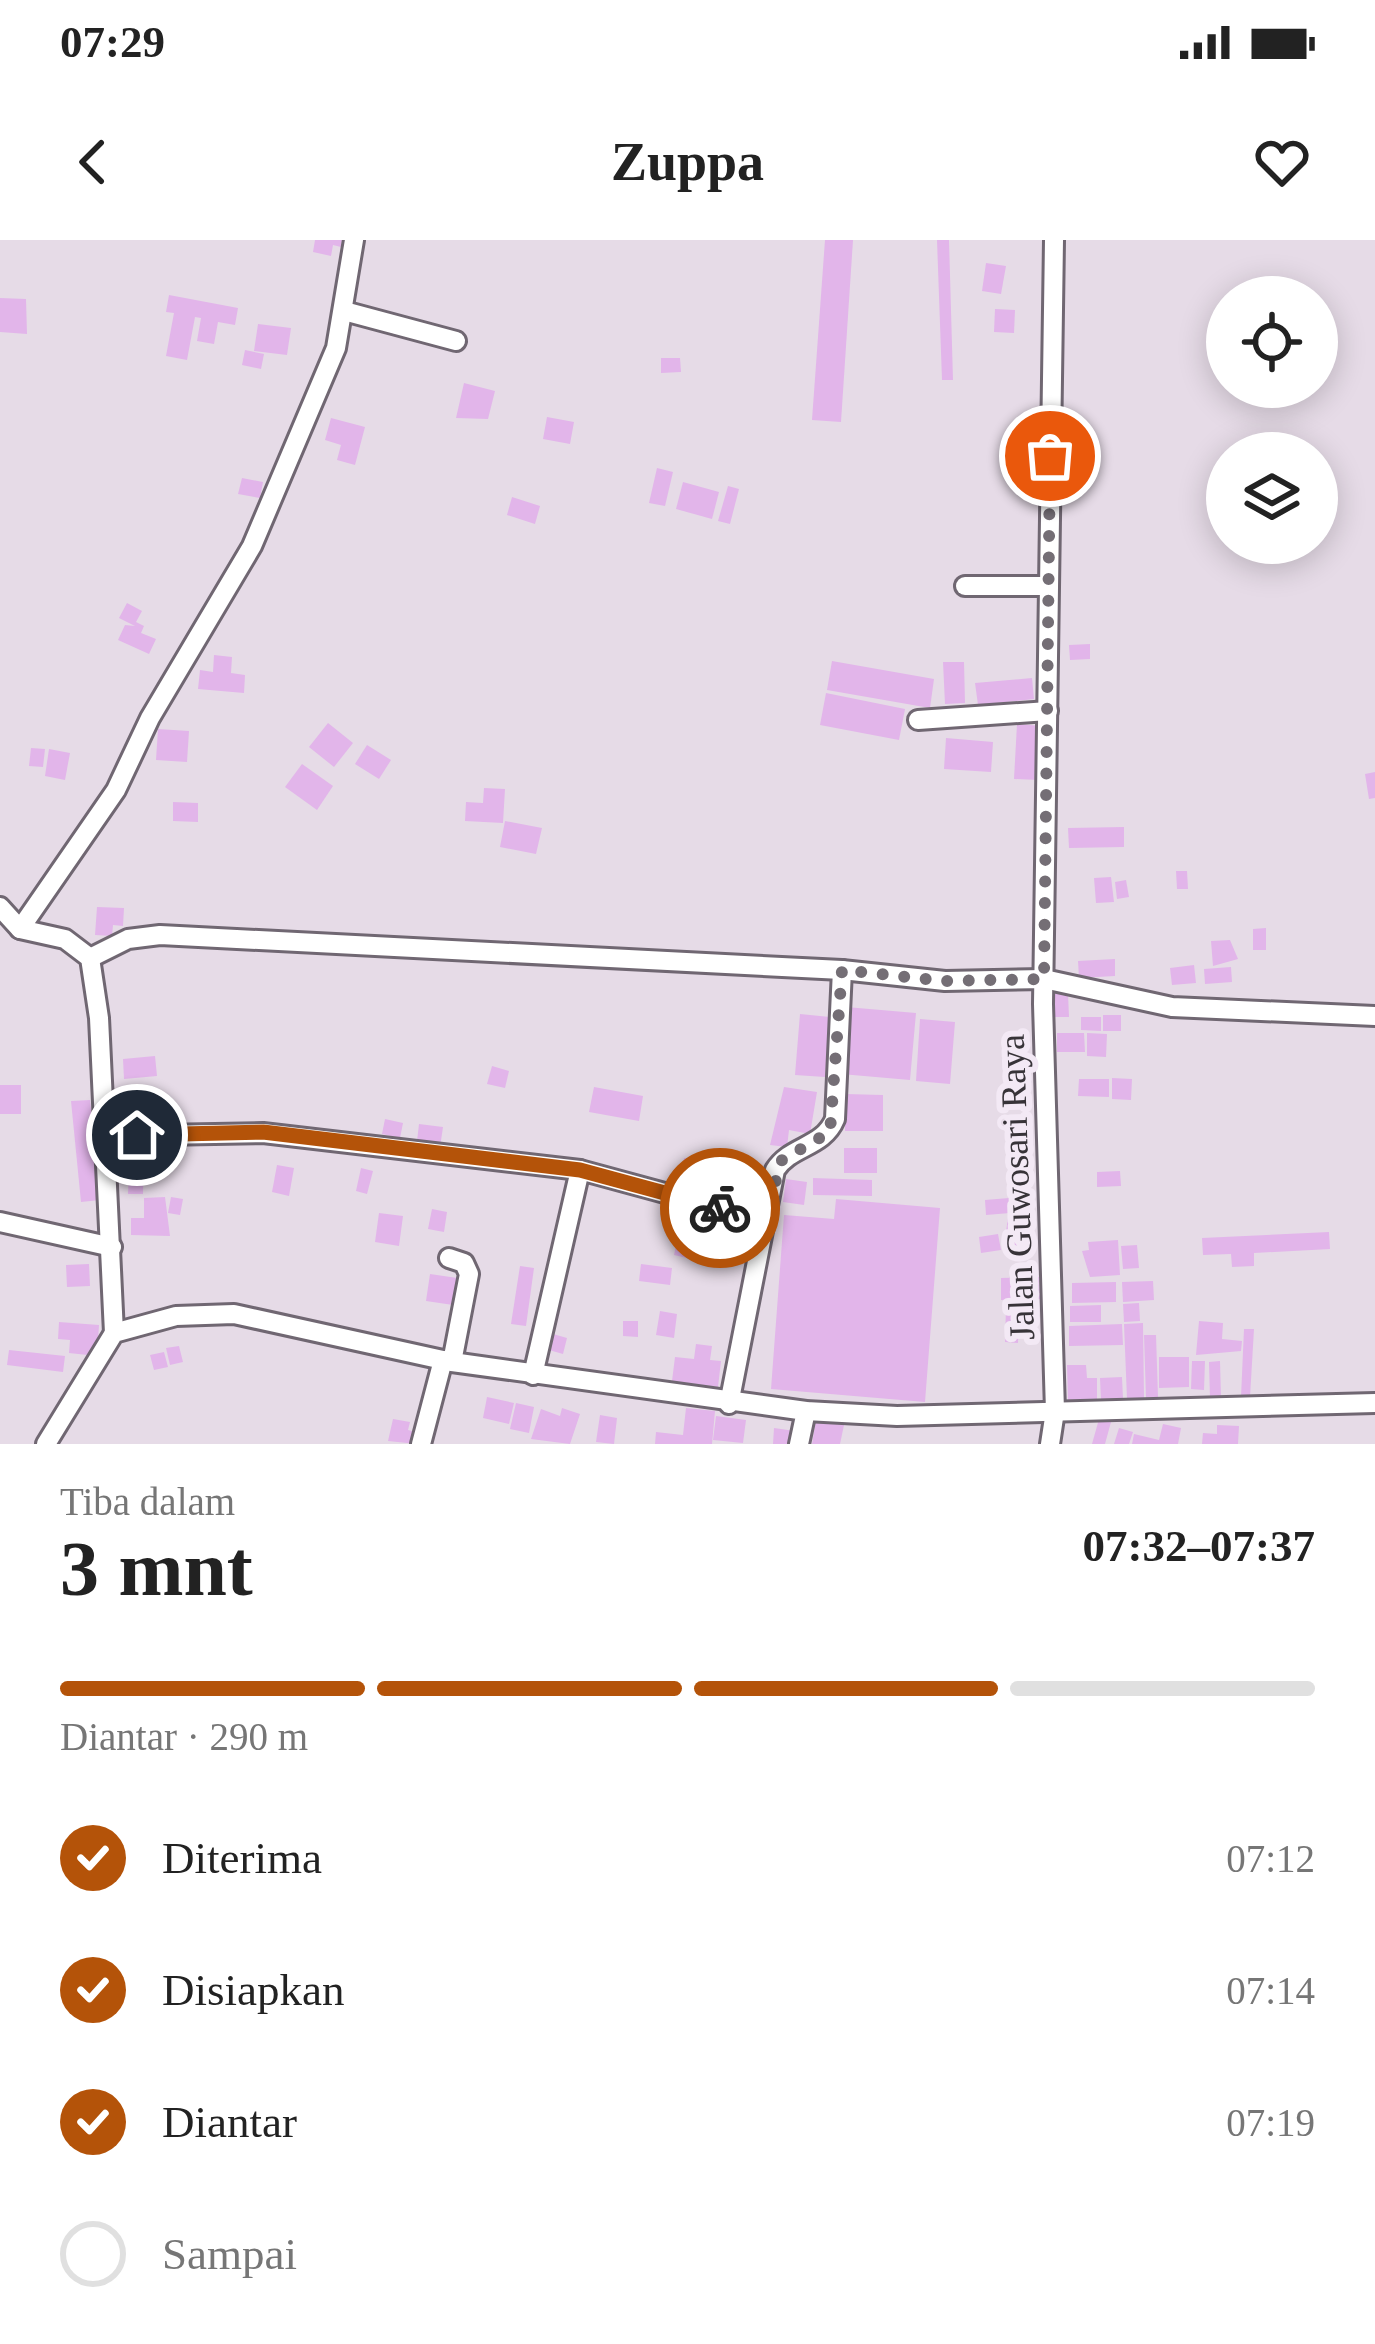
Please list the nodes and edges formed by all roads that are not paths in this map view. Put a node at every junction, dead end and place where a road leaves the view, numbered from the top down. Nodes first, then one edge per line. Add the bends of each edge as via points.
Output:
1 (353, 240) edge
2 (1054, 240) edge
3 (344, 311) junction
4 (456, 341) dead end
5 (965, 586) dead end
6 (1048, 586) junction
7 (1048, 711) junction
8 (918, 720) dead end
9 (0, 907) edge
10 (20, 929) junction
11 (90, 958) junction
12 (842, 970) junction
13 (1044, 979) junction
14 (1375, 1016) edge
15 (104, 1136) junction
16 (580, 1170) junction
17 (764, 1220) junction
18 (0, 1222) edge
19 (112, 1247) junction
20 (449, 1258) dead end
21 (114, 1333) junction
22 (448, 1361) junction
23 (533, 1375) junction
24 (1375, 1403) edge
25 (729, 1404) junction
26 (1055, 1411) junction
27 (806, 1412) junction
28 (46, 1444) edge
29 (421, 1444) edge
30 (799, 1444) edge
31 (1050, 1444) edge

1 - 3 street
2 - 6 street, Jalan Guwosari Raya
3 - 4 street
3 - 10 street via 336,348 238,576 116,790
5 - 6 street
6 - 7 street, Jalan Guwosari Raya
7 - 8 street
7 - 13 street, Jalan Guwosari Raya
9 - 10 street
10 - 11 street via 64,939
11 - 12 street via 160,935
11 - 15 street
12 - 13 street via 945,981
12 - 17 street via 835,1119 823,1138 782,1160
13 - 14 street via 1172,1007
13 - 26 street, Jalan Guwosari Raya
15 - 16 street via 263,1132
15 - 19 street
16 - 17 street
16 - 23 street
17 - 25 street
18 - 19 street
19 - 21 street
20 - 22 street via 469,1274
21 - 22 street via 176,1316 234,1313
21 - 28 street
22 - 23 street
22 - 29 street
23 - 25 street
24 - 26 street
25 - 27 street
26 - 27 street
26 - 31 street, Jalan Guwosari Raya
27 - 30 street

